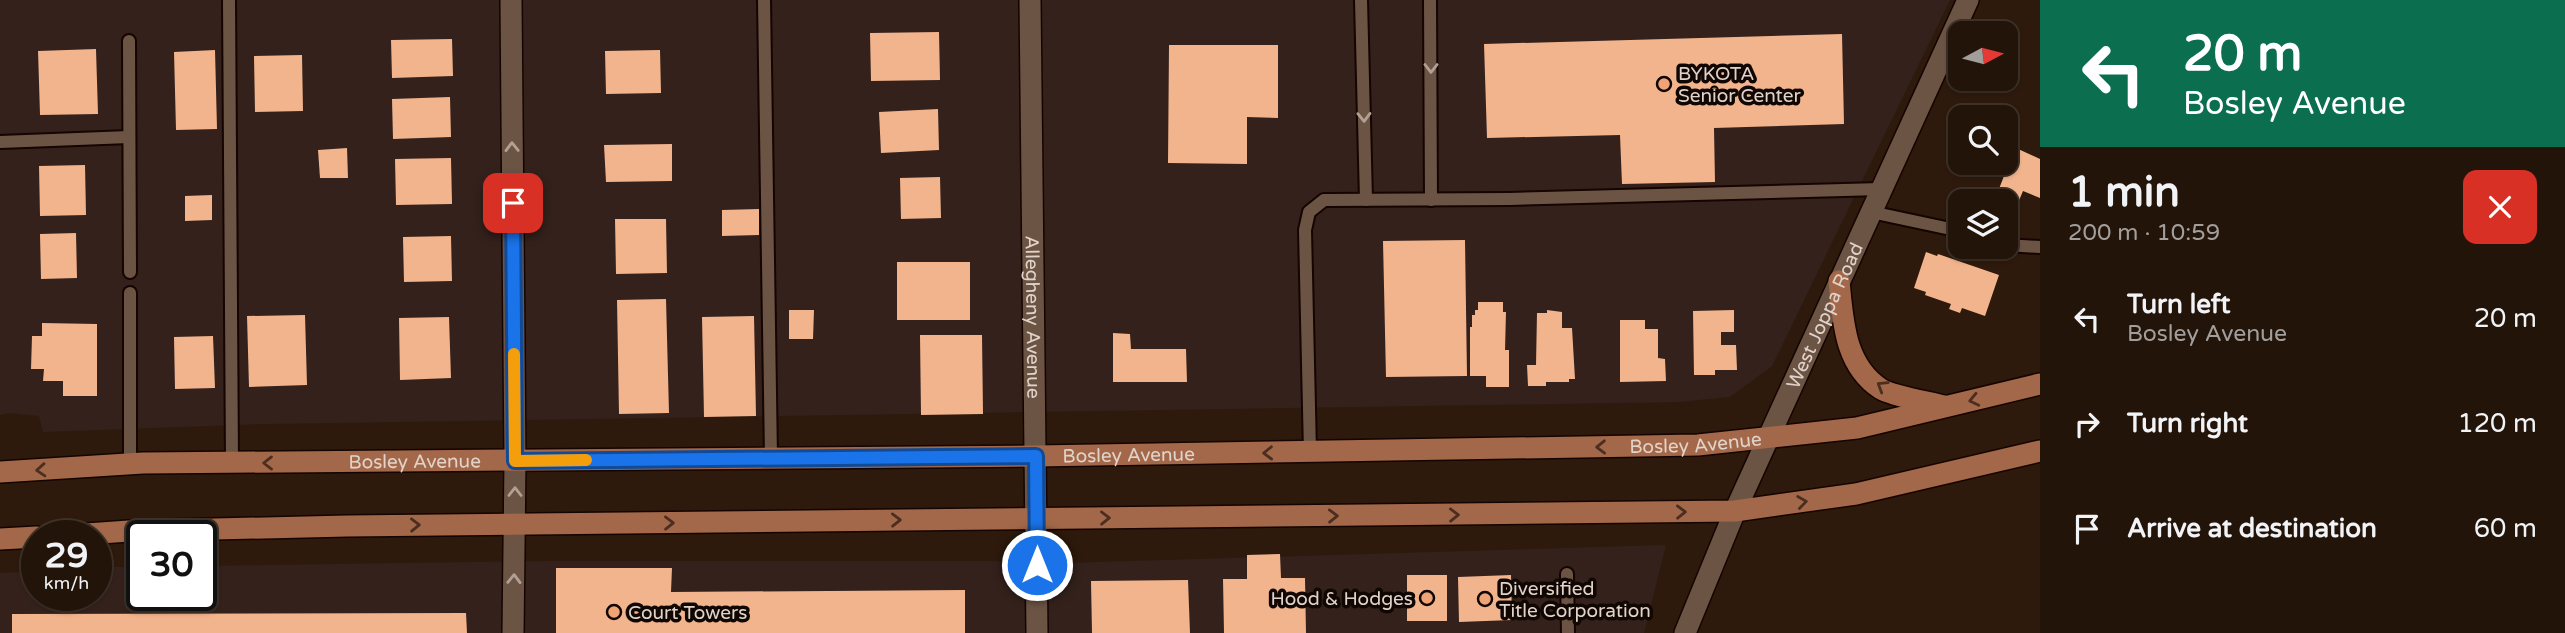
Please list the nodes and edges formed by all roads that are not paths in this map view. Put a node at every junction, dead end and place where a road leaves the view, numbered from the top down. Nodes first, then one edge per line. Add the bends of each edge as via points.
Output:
1 (229, 0) edge
2 (511, 0) edge
3 (764, 0) edge
4 (1030, 0) edge
5 (1361, 0) edge
6 (1430, 0) edge
7 (1968, 0) edge
8 (129, 41) dead end
9 (129, 137) junction
10 (0, 142) edge
11 (1881, 189) junction
12 (1366, 200) junction
13 (1432, 200) junction
14 (1871, 212) junction
15 (1948, 228) edge
16 (2018, 246) edge
17 (2040, 247) edge
18 (130, 272) dead end
19 (1839, 281) junction
20 (130, 293) dead end
21 (2040, 384) edge
22 (1946, 406) junction
23 (1768, 439) junction
24 (2040, 451) edge
25 (1310, 452) junction
26 (1036, 456) junction
27 (771, 458) junction
28 (515, 461) junction
29 (233, 463) junction
30 (130, 464) junction
31 (0, 472) edge
32 (1735, 511) junction
33 (1037, 519) junction
34 (514, 524) junction
35 (112, 533) edge
36 (21, 538) edge
37 (0, 540) edge
38 (1567, 574) dead end
39 (513, 633) edge
40 (1037, 633) edge
41 (1568, 633) edge
42 (1685, 633) edge

1 - 29 lane
28 -> 2 street
3 - 27 lane
4 - 26 street, Allegheny Avenue
5 -> 12 lane
6 -> 13 lane
7 - 11 street, West Joppa Road
8 - 9 lane
9 - 10 lane
9 - 18 lane
11 - 13 lane
11 - 14 street, West Joppa Road
12 - 13 lane
12 - 25 lane via 1324,200 1308,212
14 - 15 lane
14 - 19 street, West Joppa Road
16 - 17 lane
22 -> 19 main road via 1882,390 1865,373 1844,332
19 - 23 street, West Joppa Road
20 - 30 lane
21 -> 22 main road, Bosley Avenue
22 - 23 main road, Bosley Avenue via 1857,428
23 -> 25 main road, Bosley Avenue via 1698,445
23 - 32 street, West Joppa Road
32 -> 24 main road via 1856,495
25 -> 26 main road, Bosley Avenue
26 - 27 main road, Bosley Avenue
26 - 33 street, Allegheny Avenue
27 - 28 main road, Bosley Avenue
28 -> 29 main road, Bosley Avenue
34 -> 28 street
29 - 30 main road, Bosley Avenue
30 -> 31 main road, Bosley Avenue
33 -> 32 main road
32 - 42 street, West Joppa Road
34 -> 33 main road
33 - 40 street, Allegheny Avenue
35 -> 34 main road
39 -> 34 street
36 - 37 main road
38 - 41 lane

